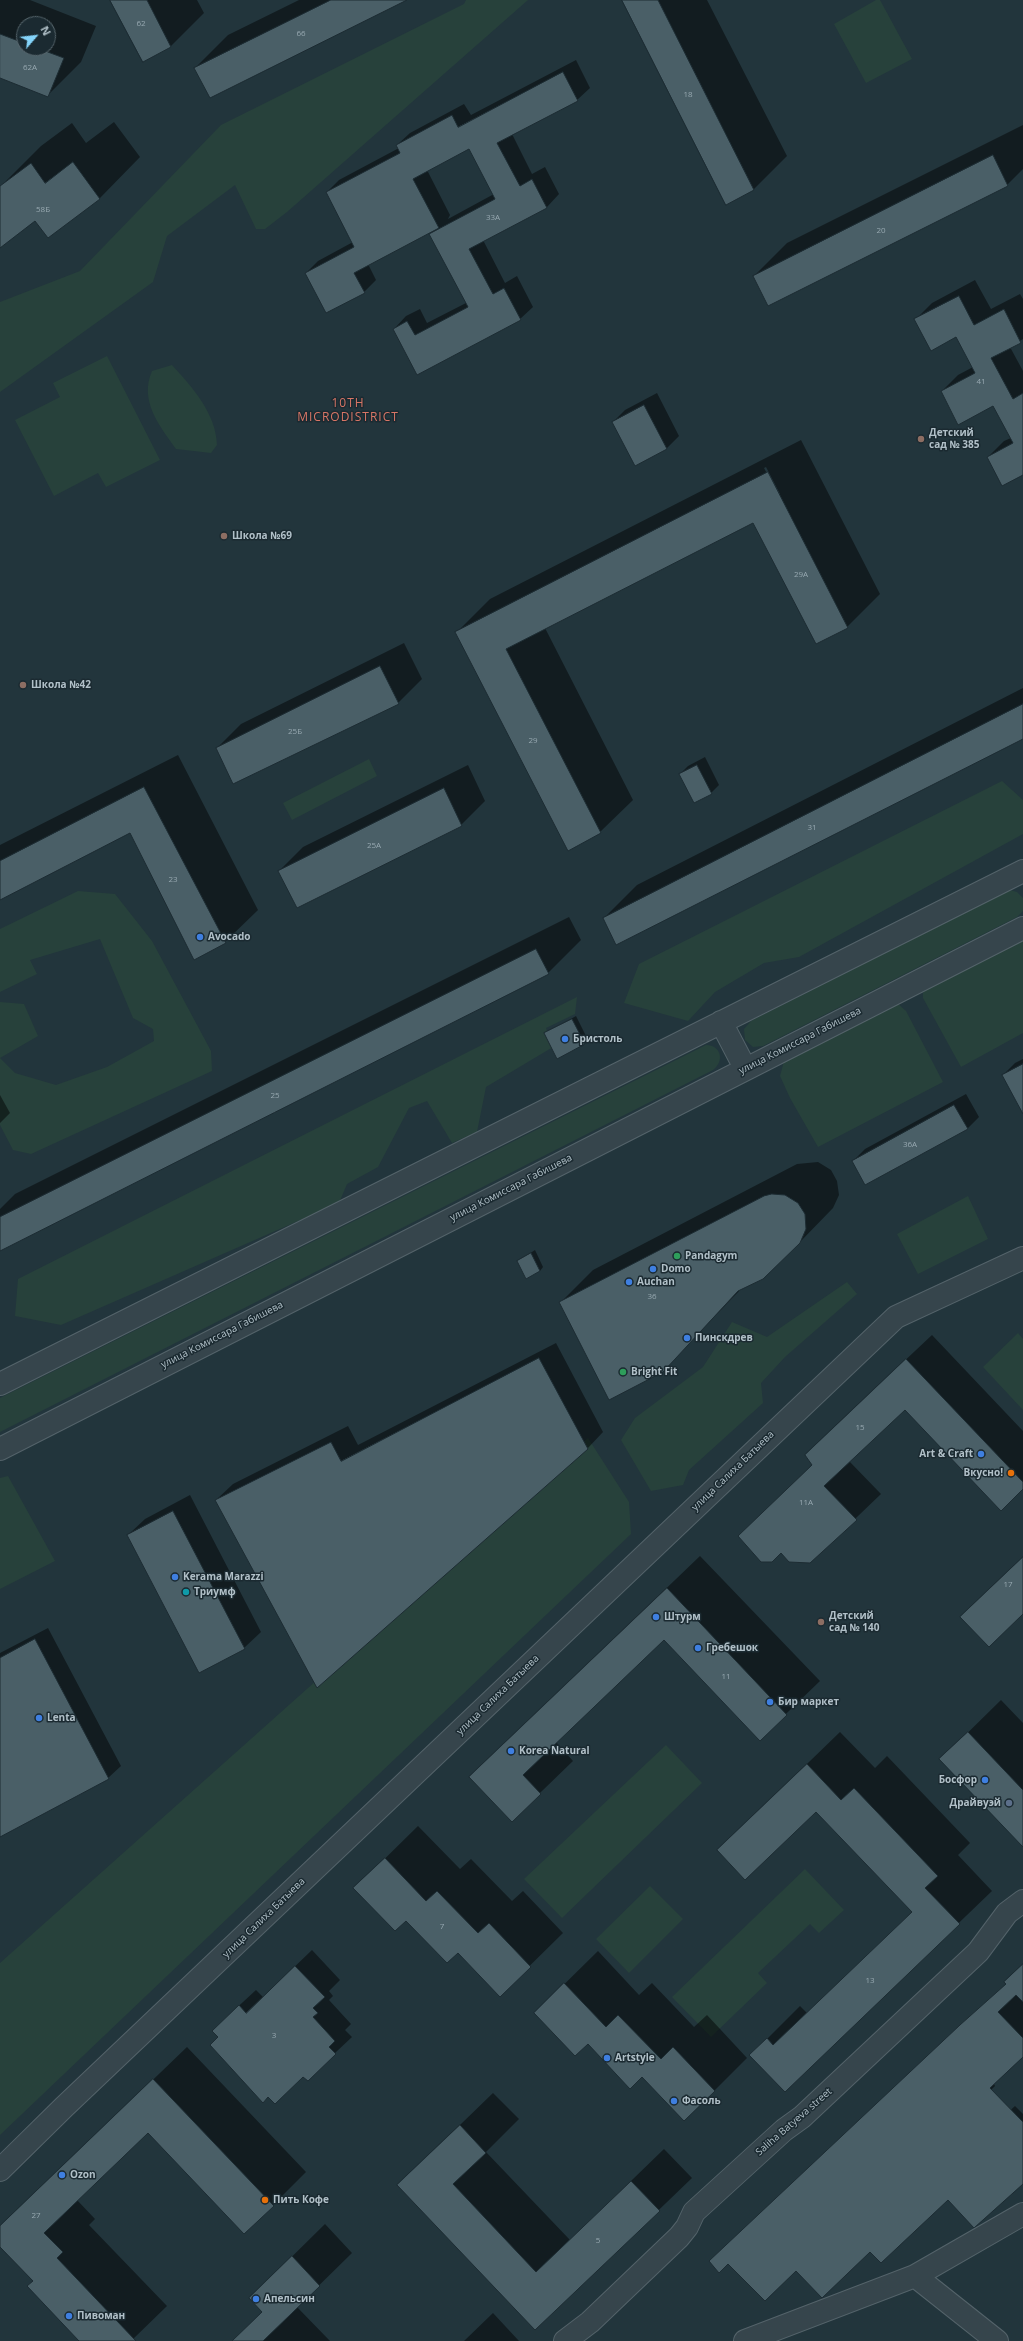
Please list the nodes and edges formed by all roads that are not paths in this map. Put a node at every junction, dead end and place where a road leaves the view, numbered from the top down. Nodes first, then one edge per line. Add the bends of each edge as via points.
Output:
1 (1023, 871) edge
2 (1023, 928) edge
3 (721, 1022) junction
4 (745, 1068) junction
5 (1023, 1258) edge
6 (0, 1384) edge
7 (0, 1449) edge
8 (1023, 1901) edge
9 (0, 2170) edge
10 (1023, 2214) edge
11 (915, 2276) junction
12 (565, 2341) edge
13 (745, 2341) edge
14 (997, 2341) edge

1 - 3 street
2 - 4 street, улица Комиссара Габишева
3 - 4 street
3 - 6 street
4 - 7 street, улица Комиссара Габишева
5 - 9 street, улица Салиха Батыева via 896,1316
8 - 12 street, Saliha Batyeva street via 1007,1913 978,1952 802,2117 784,2130 694,2212 679,2238 590,2322
10 - 11 street
11 - 13 street
11 - 14 street

